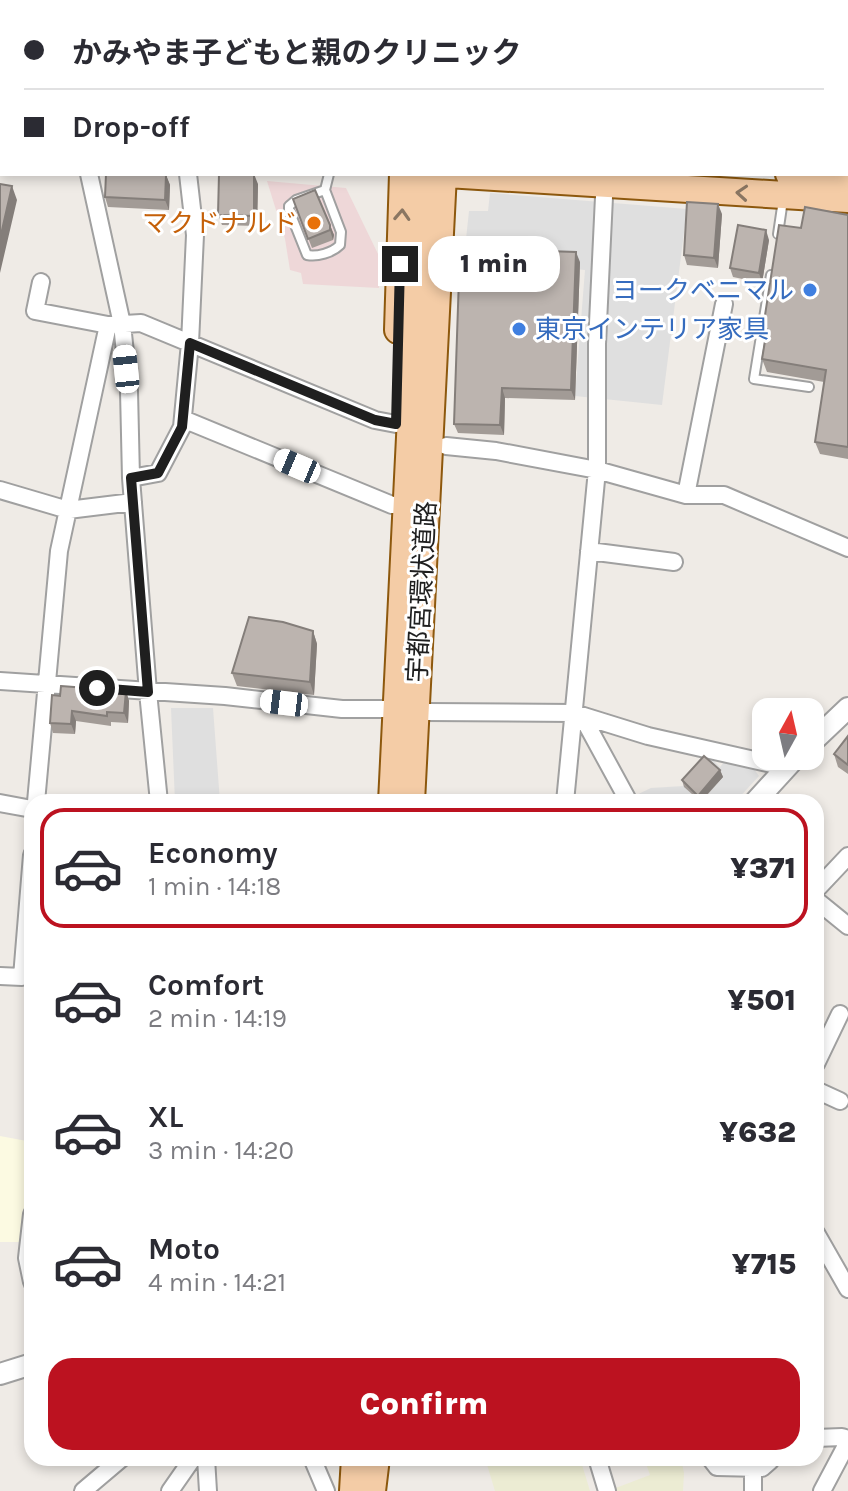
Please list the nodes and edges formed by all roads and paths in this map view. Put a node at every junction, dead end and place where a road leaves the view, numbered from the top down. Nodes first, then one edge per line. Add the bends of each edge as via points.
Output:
1 (89, 176) edge
2 (188, 176) edge
3 (328, 176) edge
4 (403, 176) edge
5 (423, 176) edge
6 (445, 176) edge
7 (460, 176) edge
8 (518, 176) edge
9 (848, 178) edge
10 (604, 179) edge
11 (786, 185) edge
12 (325, 190) junction
13 (848, 199) edge
14 (777, 239) edge
15 (772, 270) edge
16 (41, 282) dead end
17 (724, 304) dead end
18 (115, 325) junction
19 (190, 343) junction
20 (422, 384) junction
21 (809, 387) dead end
22 (183, 419) junction
23 (396, 424) junction
24 (446, 446) junction
25 (597, 470) junction
26 (131, 478) junction
27 (0, 490) edge
28 (686, 495) junction
29 (133, 502) junction
30 (392, 505) junction
31 (68, 510) junction
32 (848, 548) edge
33 (589, 551) junction
34 (674, 562) dead end
35 (0, 681) edge
36 (46, 684) junction
37 (148, 692) junction
38 (848, 708) edge
39 (384, 709) junction
40 (427, 712) junction
41 (578, 715) junction
42 (824, 731) edge
43 (752, 754) edge
44 (783, 770) edge
45 (402, 790) edge
46 (37, 794) edge
47 (158, 794) edge
48 (566, 794) edge
49 (624, 794) edge
50 (762, 794) edge
51 (0, 803) edge
52 (24, 808) edge
53 (848, 856) edge
54 (824, 882) edge
55 (824, 906) edge
56 (848, 926) edge
57 (24, 953) edge
58 (0, 976) edge
59 (838, 1013) edge
60 (824, 1045) edge
61 (824, 1094) edge
62 (840, 1101) dead end
63 (824, 1246) edge
64 (848, 1286) edge
65 (24, 1366) edge
66 (0, 1374) edge
67 (824, 1438) edge
68 (848, 1441) edge
69 (113, 1466) edge
70 (187, 1466) edge
71 (206, 1466) edge
72 (315, 1466) edge
73 (355, 1466) edge
74 (375, 1466) edge
75 (599, 1466) edge
76 (716, 1466) edge
77 (764, 1466) edge
78 (753, 1468) junction
79 (83, 1491) edge
80 (170, 1491) edge
81 (208, 1491) edge
82 (326, 1491) edge
83 (353, 1491) edge
84 (372, 1491) edge
85 (607, 1491) edge
86 (753, 1491) edge
87 (822, 1491) edge

1 - 18 street
2 - 19 street via 195,235
3 - 12 lane
23 -> 4 main road
5 - 20 main road
6 - 20 main road
7 - 24 main road
8 - 10 main road
9 - 11 main road
11 -> 10 main road
10 - 25 street
11 - 13 main road
11 - 14 lane
12 - 12 lane via 341,232 340,245 307,255 289,206
15 - 21 lane via 754,379
16 - 18 street via 35,311
17 - 28 street
18 - 19 street via 141,323
18 - 26 street via 129,391
18 - 31 street
19 - 22 street
19 - 23 street
20 - 45 main road, 宇都宮環状道路
22 - 26 street via 158,473
22 - 30 street
23 - 30 main road
24 - 25 street
24 - 40 main road
25 - 28 street
25 - 33 street
26 - 29 street
27 - 31 street
28 - 32 street via 724,495
29 - 31 street
29 - 37 street
30 - 39 main road
31 - 36 street
33 - 34 street
33 - 41 street
35 - 36 street
36 - 37 street
36 - 46 street
37 - 39 street
37 - 47 street
38 - 42 street
39 - 45 main road
40 - 41 street
40 - 45 main road
41 - 43 street via 648,736
41 - 48 street
41 - 49 street
44 - 50 street
51 - 52 street
53 - 54 street
55 - 56 street
57 - 58 street via 22,977
59 - 60 street
61 - 62 street
63 - 64 street
65 - 66 street
67 - 68 street
68 - 87 street
69 - 79 street
70 - 80 street
71 - 81 street
72 - 82 street
73 - 83 main road
74 - 84 main road
75 - 85 street
76 - 78 street
77 - 78 street
78 - 86 street

